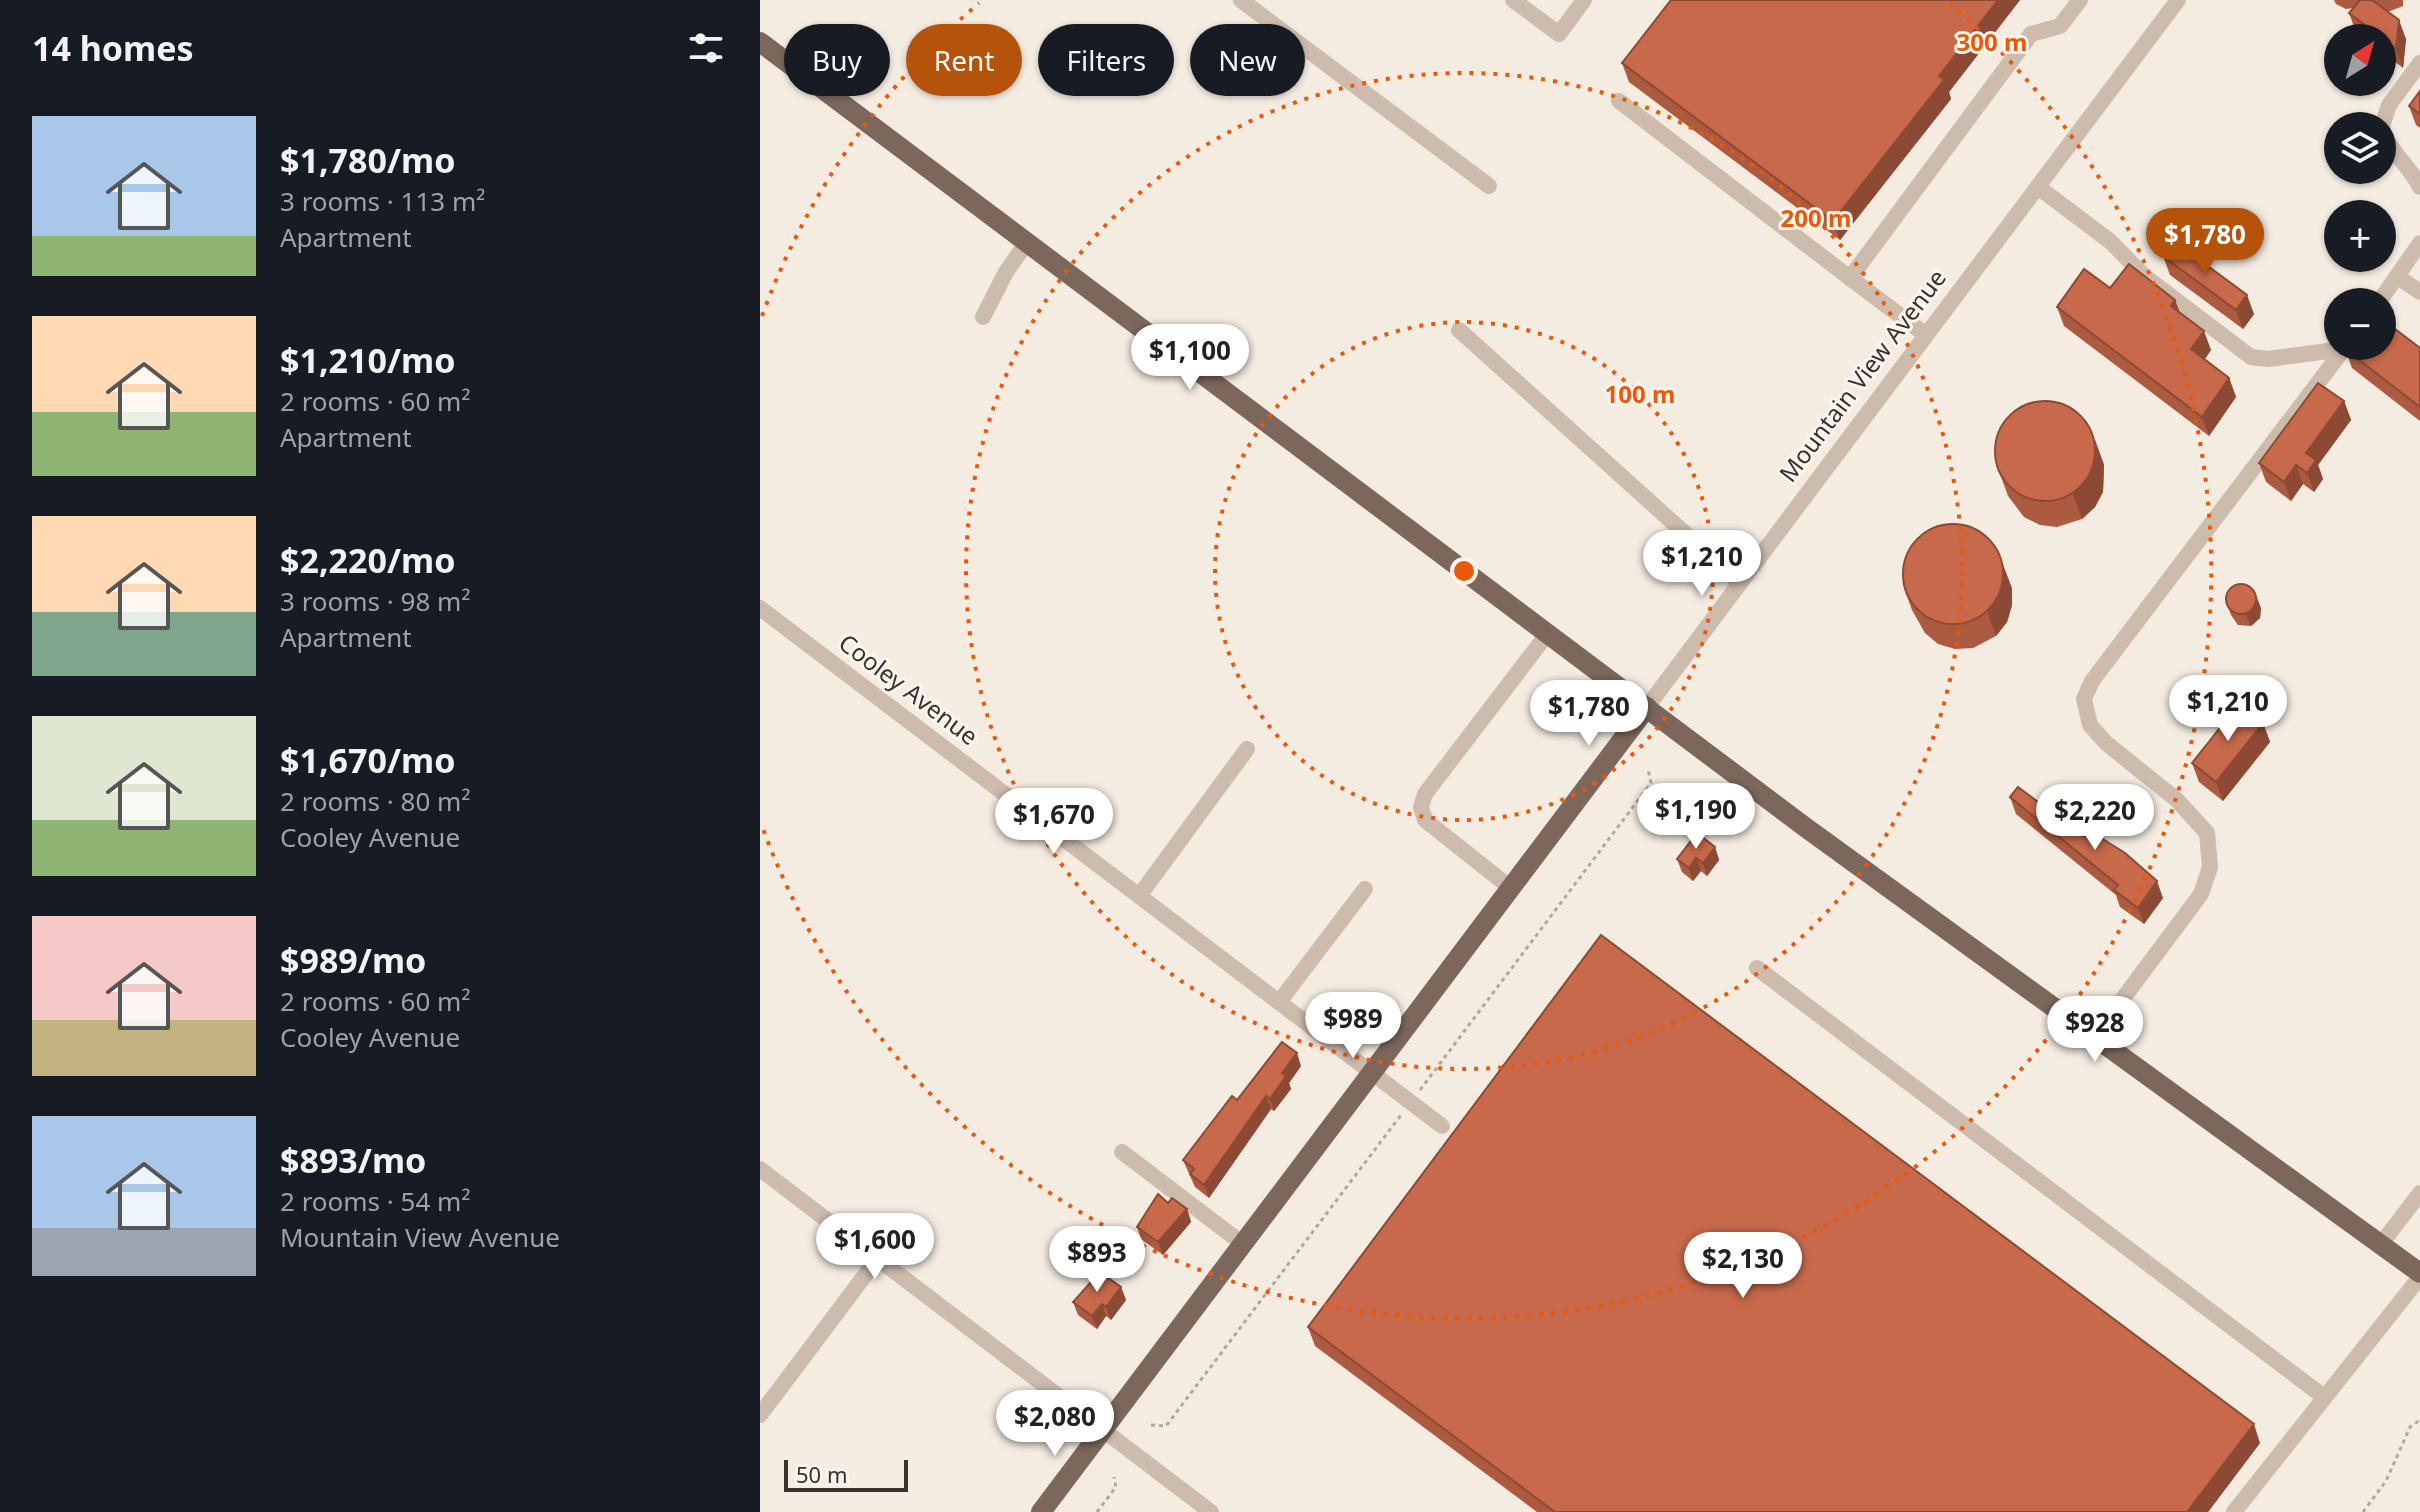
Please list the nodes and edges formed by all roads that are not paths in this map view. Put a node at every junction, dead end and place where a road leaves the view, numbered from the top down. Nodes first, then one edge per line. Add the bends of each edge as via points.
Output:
1 (1241, 0) edge
2 (1513, 0) edge
3 (1584, 0) edge
4 (2080, 0) edge
5 (2178, 0) edge
6 (760, 42) edge
7 (2420, 63) edge
8 (1619, 101) dead end
9 (2387, 112) edge
10 (2396, 155) edge
11 (1489, 186) dead end
12 (2038, 187) junction
13 (2420, 187) edge
14 (1027, 242) junction
15 (2420, 243) edge
16 (2398, 277) junction
17 (1850, 278) junction
18 (2390, 288) edge
19 (2420, 292) edge
20 (983, 317) dead end
21 (1459, 330) dead end
22 (1926, 335) junction
23 (2324, 351) edge
24 (2336, 360) edge
25 (1739, 582) junction
26 (760, 608) edge
27 (1548, 633) junction
28 (1647, 707) junction
29 (1247, 749) dead end
30 (1365, 889) dead end
31 (1512, 889) junction
32 (1139, 896) junction
33 (1757, 968) dead end
34 (1279, 1002) junction
35 (2095, 1036) junction
36 (1372, 1072) junction
37 (1442, 1126) dead end
38 (1122, 1152) dead end
39 (760, 1169) edge
40 (2420, 1193) edge
41 (1243, 1244) junction
42 (2381, 1244) junction
43 (878, 1258) junction
44 (2420, 1275) edge
45 (2324, 1397) junction
46 (760, 1415) edge
47 (1103, 1430) junction
48 (1041, 1512) edge
49 (1211, 1512) edge
50 (2234, 1512) edge

1 - 11 street
2 - 3 street via 1559,34
4 - 17 street via 2060,26 2031,34
5 - 12 street, Mountain View Avenue
6 - 14 main road
7 - 9 street
8 - 17 street
10 - 13 street
12 - 22 street, Mountain View Avenue
12 - 23 street via 2251,357
14 - 20 street
14 - 27 main road
15 - 16 street
16 - 18 street
16 - 19 street
17 - 22 street
21 - 25 street
22 - 25 street, Mountain View Avenue
24 - 35 street via 2101,669 2084,699 2090,725 2106,743 2177,800 2207,833 2210,867 2201,894
25 - 28 street, Mountain View Avenue
26 - 32 street, Cooley Avenue
27 - 28 main road
27 - 31 street via 1425,794 1421,807 1425,820
28 - 31 main road, Mountain View Avenue
28 - 35 main road
29 - 32 street
30 - 34 street
31 - 36 main road, Mountain View Avenue
32 - 34 street, Cooley Avenue
33 - 45 street
34 - 36 street, Cooley Avenue
35 - 42 main road
36 - 37 street, Cooley Avenue
36 - 41 main road, Mountain View Avenue
38 - 41 street
39 - 43 street
40 - 42 street
41 - 47 main road, Mountain View Avenue
42 - 44 main road
43 - 46 street
43 - 47 street
44 - 45 street
45 - 50 street
47 - 48 main road, Mountain View Avenue
47 - 49 street

